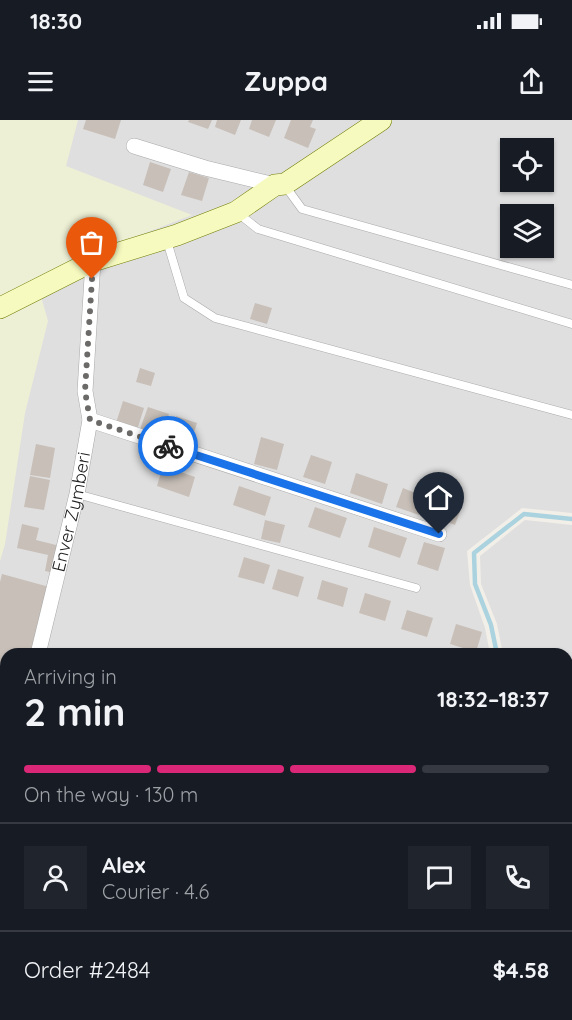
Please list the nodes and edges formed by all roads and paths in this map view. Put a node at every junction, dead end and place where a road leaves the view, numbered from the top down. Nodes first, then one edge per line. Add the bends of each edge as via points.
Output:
1 (380, 120) edge
2 (134, 146) dead end
3 (280, 185) junction
4 (236, 212) junction
5 (166, 238) junction
6 (93, 261) junction
7 (572, 285) edge
8 (0, 308) edge
9 (572, 324) edge
10 (572, 415) edge
11 (90, 420) junction
12 (77, 494) junction
13 (439, 534) dead end
14 (416, 588) dead end
15 (39, 648) edge

1 - 3 street
2 - 3 street
3 - 4 street
3 - 7 lane via 302,209
4 - 5 street
4 - 9 lane via 258,229
5 - 6 street
5 - 10 lane via 184,298 215,318
6 - 8 street
6 - 11 street, Enver Zymberi via 85,391
11 - 12 street, Enver Zymberi
11 - 13 street
12 - 14 lane
12 - 15 street, Enver Zymberi

